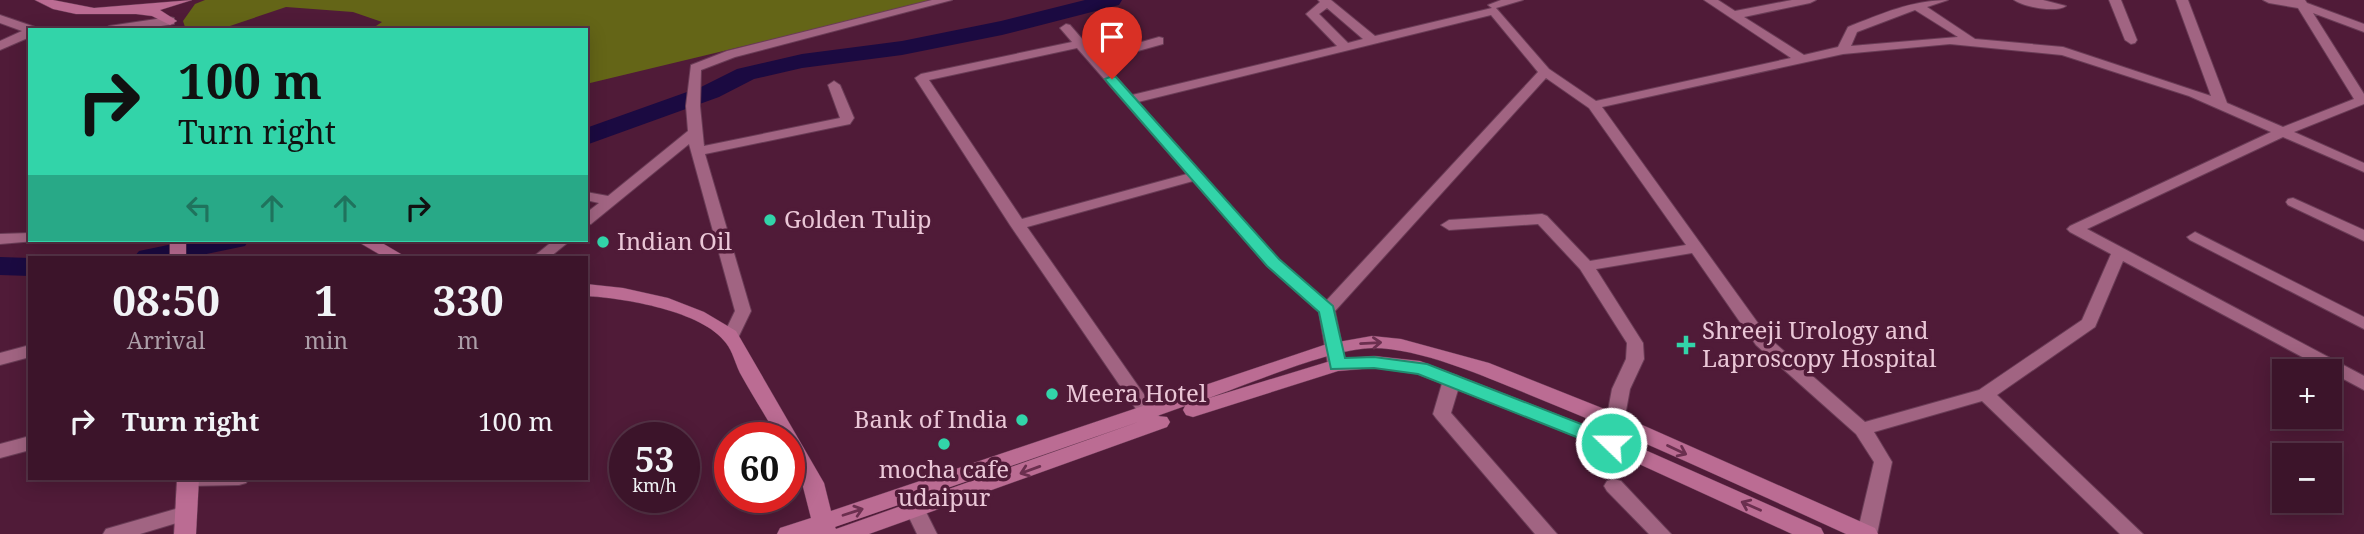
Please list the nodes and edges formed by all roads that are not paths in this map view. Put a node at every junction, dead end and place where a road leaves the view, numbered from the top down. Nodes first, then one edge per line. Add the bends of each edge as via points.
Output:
1 (41, 0) edge
2 (186, 0) edge
3 (199, 0) edge
4 (946, 0) edge
5 (1517, 0) edge
6 (1710, 0) edge
7 (1810, 0) edge
8 (1942, 0) edge
9 (2020, 0) edge
10 (2115, 0) edge
11 (2182, 0) edge
12 (2269, 0) edge
13 (1325, 1) edge
14 (2300, 2) edge
15 (1494, 6) edge
16 (1917, 7) junction
17 (2060, 7) edge
18 (120, 11) junction
19 (1734, 15) junction
20 (0, 19) edge
21 (170, 25) edge
22 (2364, 27) edge
23 (133, 28) edge
24 (1066, 28) dead end
25 (28, 30) edge
26 (28, 32) edge
27 (2131, 40) dead end
28 (1159, 41) dead end
29 (1373, 41) junction
30 (1974, 42) junction
31 (1080, 44) junction
32 (0, 46) edge
33 (1345, 47) junction
34 (1843, 50) junction
35 (1094, 59) junction
36 (1803, 60) junction
37 (1545, 72) junction
38 (834, 85) dead end
39 (1129, 100) junction
40 (2362, 100) edge
41 (2221, 105) junction
42 (1594, 106) junction
43 (696, 132) junction
44 (2283, 132) junction
45 (697, 151) junction
46 (2364, 168) edge
47 (1196, 176) junction
48 (588, 196) edge
49 (610, 201) junction
50 (2294, 202) dead end
51 (588, 219) edge
52 (1018, 225) junction
53 (1450, 225) dead end
54 (2364, 236) edge
55 (2195, 237) dead end
56 (28, 238) edge
57 (0, 239) edge
58 (368, 242) edge
59 (560, 242) edge
60 (1696, 248) junction
61 (2119, 253) junction
62 (395, 256) edge
63 (542, 256) edge
64 (1586, 266) junction
65 (588, 290) edge
66 (1327, 310) junction
67 (2364, 324) edge
68 (731, 336) junction
69 (28, 352) edge
70 (1336, 357) junction
71 (0, 359) edge
72 (1452, 380) junction
73 (2364, 384) edge
74 (1985, 394) junction
75 (1152, 418) junction
76 (1615, 421) junction
77 (779, 422) edge
78 (1862, 429) junction
79 (1611, 443) junction
80 (28, 444) edge
81 (0, 451) edge
82 (805, 468) edge
83 (188, 480) edge
84 (1614, 486) dead end
85 (915, 509) junction
86 (186, 523) edge
87 (824, 528) edge
88 (113, 534) edge
89 (788, 534) edge
90 (844, 534) edge
91 (927, 534) edge
92 (1547, 534) edge
93 (1661, 534) edge
94 (1813, 534) edge
95 (1867, 534) edge
96 (2133, 534) edge

1 - 18 main road via 80,11
2 - 18 main road
3 - 21 main road via 185,7
4 - 43 street via 701,64 693,72
5 - 15 street
6 - 19 street
7 - 19 street
8 - 16 street
9 - 17 street
10 - 27 street
11 - 41 street
12 - 14 street
13 - 29 street
13 - 33 street via 1312,14
14 - 22 street
14 - 40 street
15 - 29 street
15 - 37 street
16 - 30 street
16 - 34 street via 1852,30
18 - 21 main road via 155,12
19 - 36 street
20 - 25 street
21 - 23 street
24 - 31 street
26 - 32 street
28 - 35 street
29 - 33 street
30 - 34 street
30 - 41 street via 2063,51
31 - 35 street
31 - 52 street via 921,78
33 - 39 street
34 - 36 street
35 - 39 street
36 - 42 street
37 - 42 street
37 - 66 street
38 - 45 street via 845,121
39 - 47 street
40 - 44 street
41 - 44 street
42 - 60 street
43 - 45 street
43 - 49 street
44 - 46 street
44 - 61 street via 2075,229
45 - 68 street via 743,311
47 - 52 street
47 - 66 street via 1273,263
48 - 49 street
49 - 51 street
50 - 54 street
52 - 75 street
53 - 64 street via 1542,219
55 - 67 street
56 - 57 street
58 - 62 main road
59 - 63 street
60 - 64 street
60 - 78 street via 1762,341
61 - 73 street
61 - 74 street via 2089,323
64 - 76 street via 1635,343 1635,359 1620,389
65 - 68 main road via 621,291 664,303
66 - 70 street
68 - 77 main road
69 - 71 street
70 - 72 main road via 1409,367
70 - 75 main road
70 -> 76 main road via 1372,342 1401,345 1482,368
72 - 79 main road
72 - 92 street via 1442,414
74 - 78 street
74 - 96 street
75 -> 85 main road
87 -> 75 main road
76 - 79 street
76 -> 95 main road
78 - 95 street via 1883,462
94 -> 79 main road
80 - 81 street
82 - 87 main road
83 - 86 main road
84 - 93 street
85 - 90 main road
85 - 91 street
86 - 88 street
87 - 89 main road

